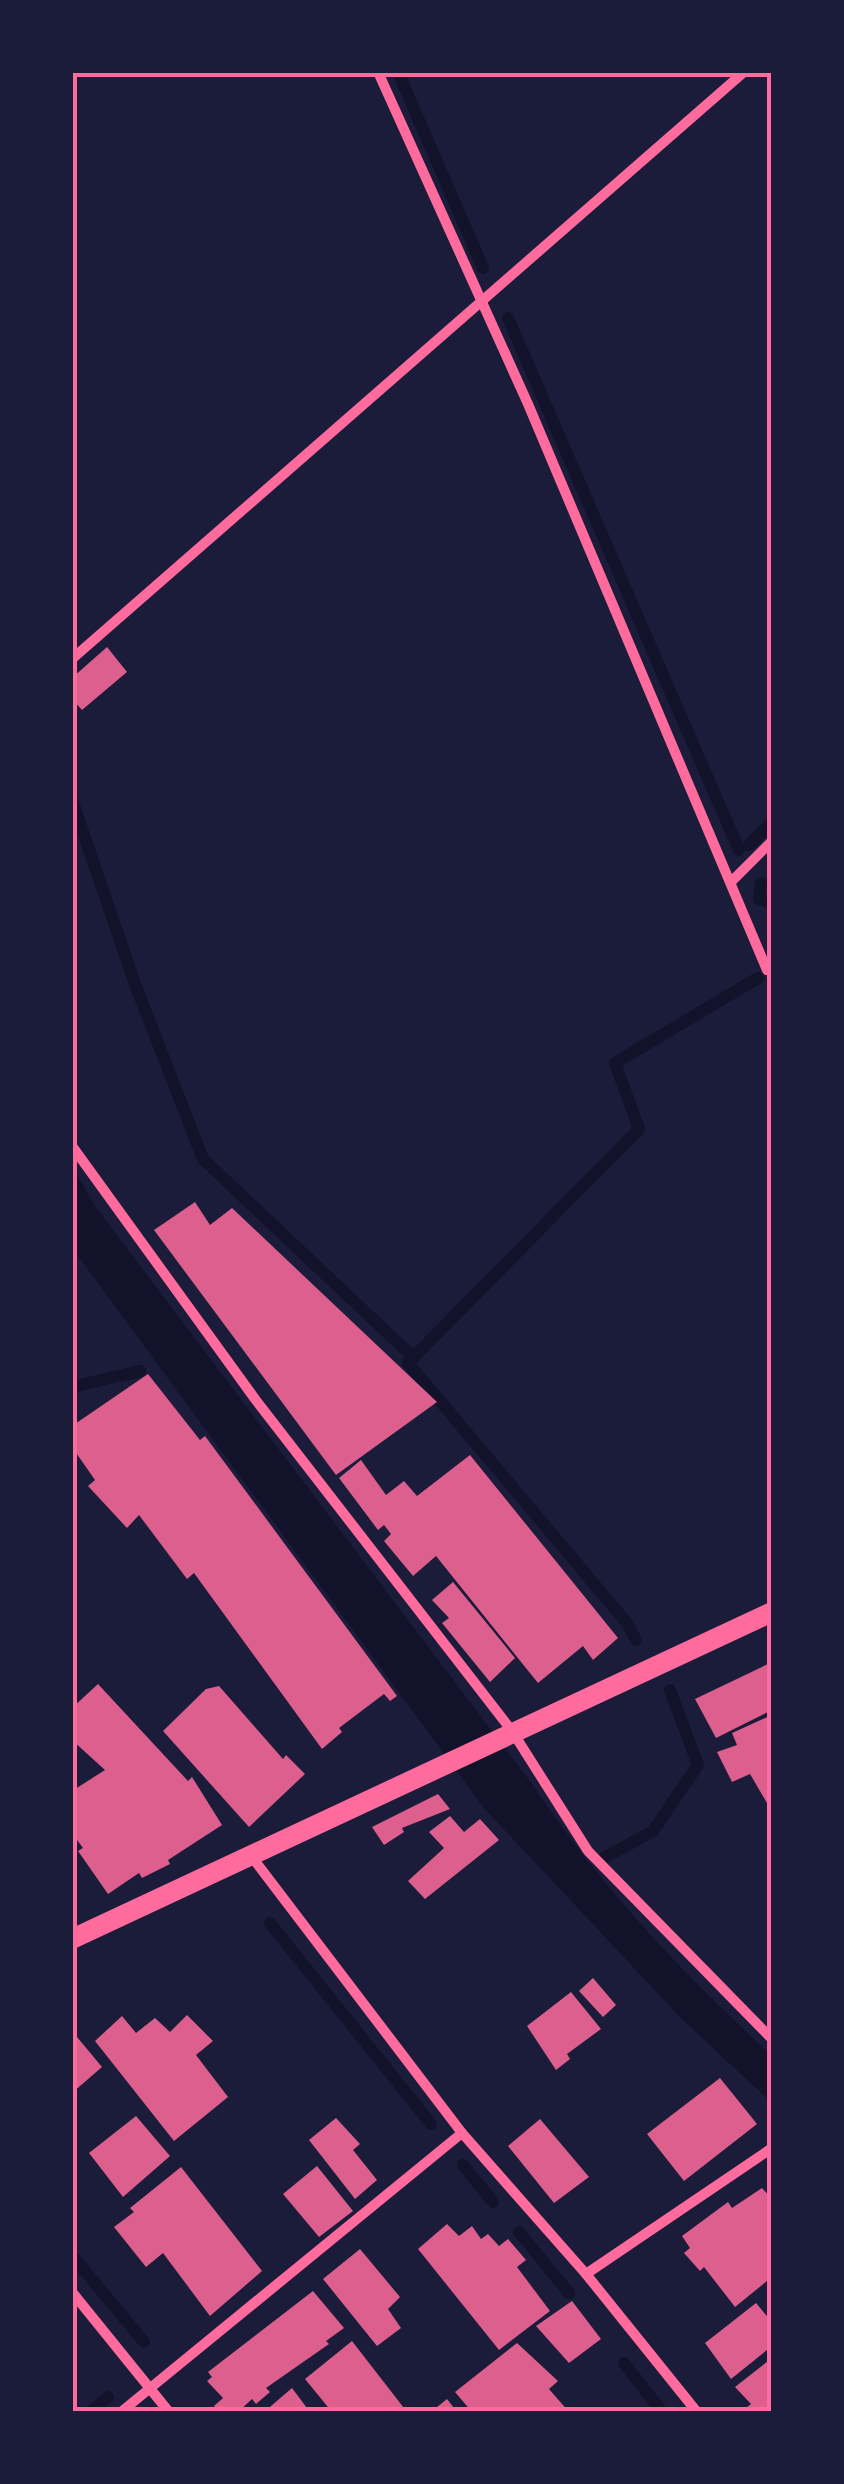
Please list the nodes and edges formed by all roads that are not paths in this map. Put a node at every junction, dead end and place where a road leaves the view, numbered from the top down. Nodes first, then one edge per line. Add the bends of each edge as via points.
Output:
1 (378, 72) edge
2 (744, 72) edge
3 (481, 302) junction
4 (72, 659) edge
5 (772, 841) edge
6 (732, 881) junction
7 (772, 969) edge
8 (72, 1146) edge
9 (772, 1612) edge
10 (505, 1734) junction
11 (252, 1857) junction
12 (72, 1940) edge
13 (772, 2039) edge
14 (462, 2133) junction
15 (772, 2148) edge
16 (586, 2274) junction
17 (72, 2292) edge
18 (150, 2387) junction
19 (120, 2412) edge
20 (169, 2412) edge
21 (697, 2412) edge

1 - 3 street
2 - 3 street
3 - 4 street
3 - 6 street
5 - 6 street
6 - 7 street
8 - 10 street
9 - 10 main road
10 - 11 main road
10 - 13 street via 588,1851
11 - 12 main road
11 - 14 street
14 - 16 street
14 - 18 street
15 - 16 street
16 - 21 street
17 - 18 street
18 - 19 street
18 - 20 street

